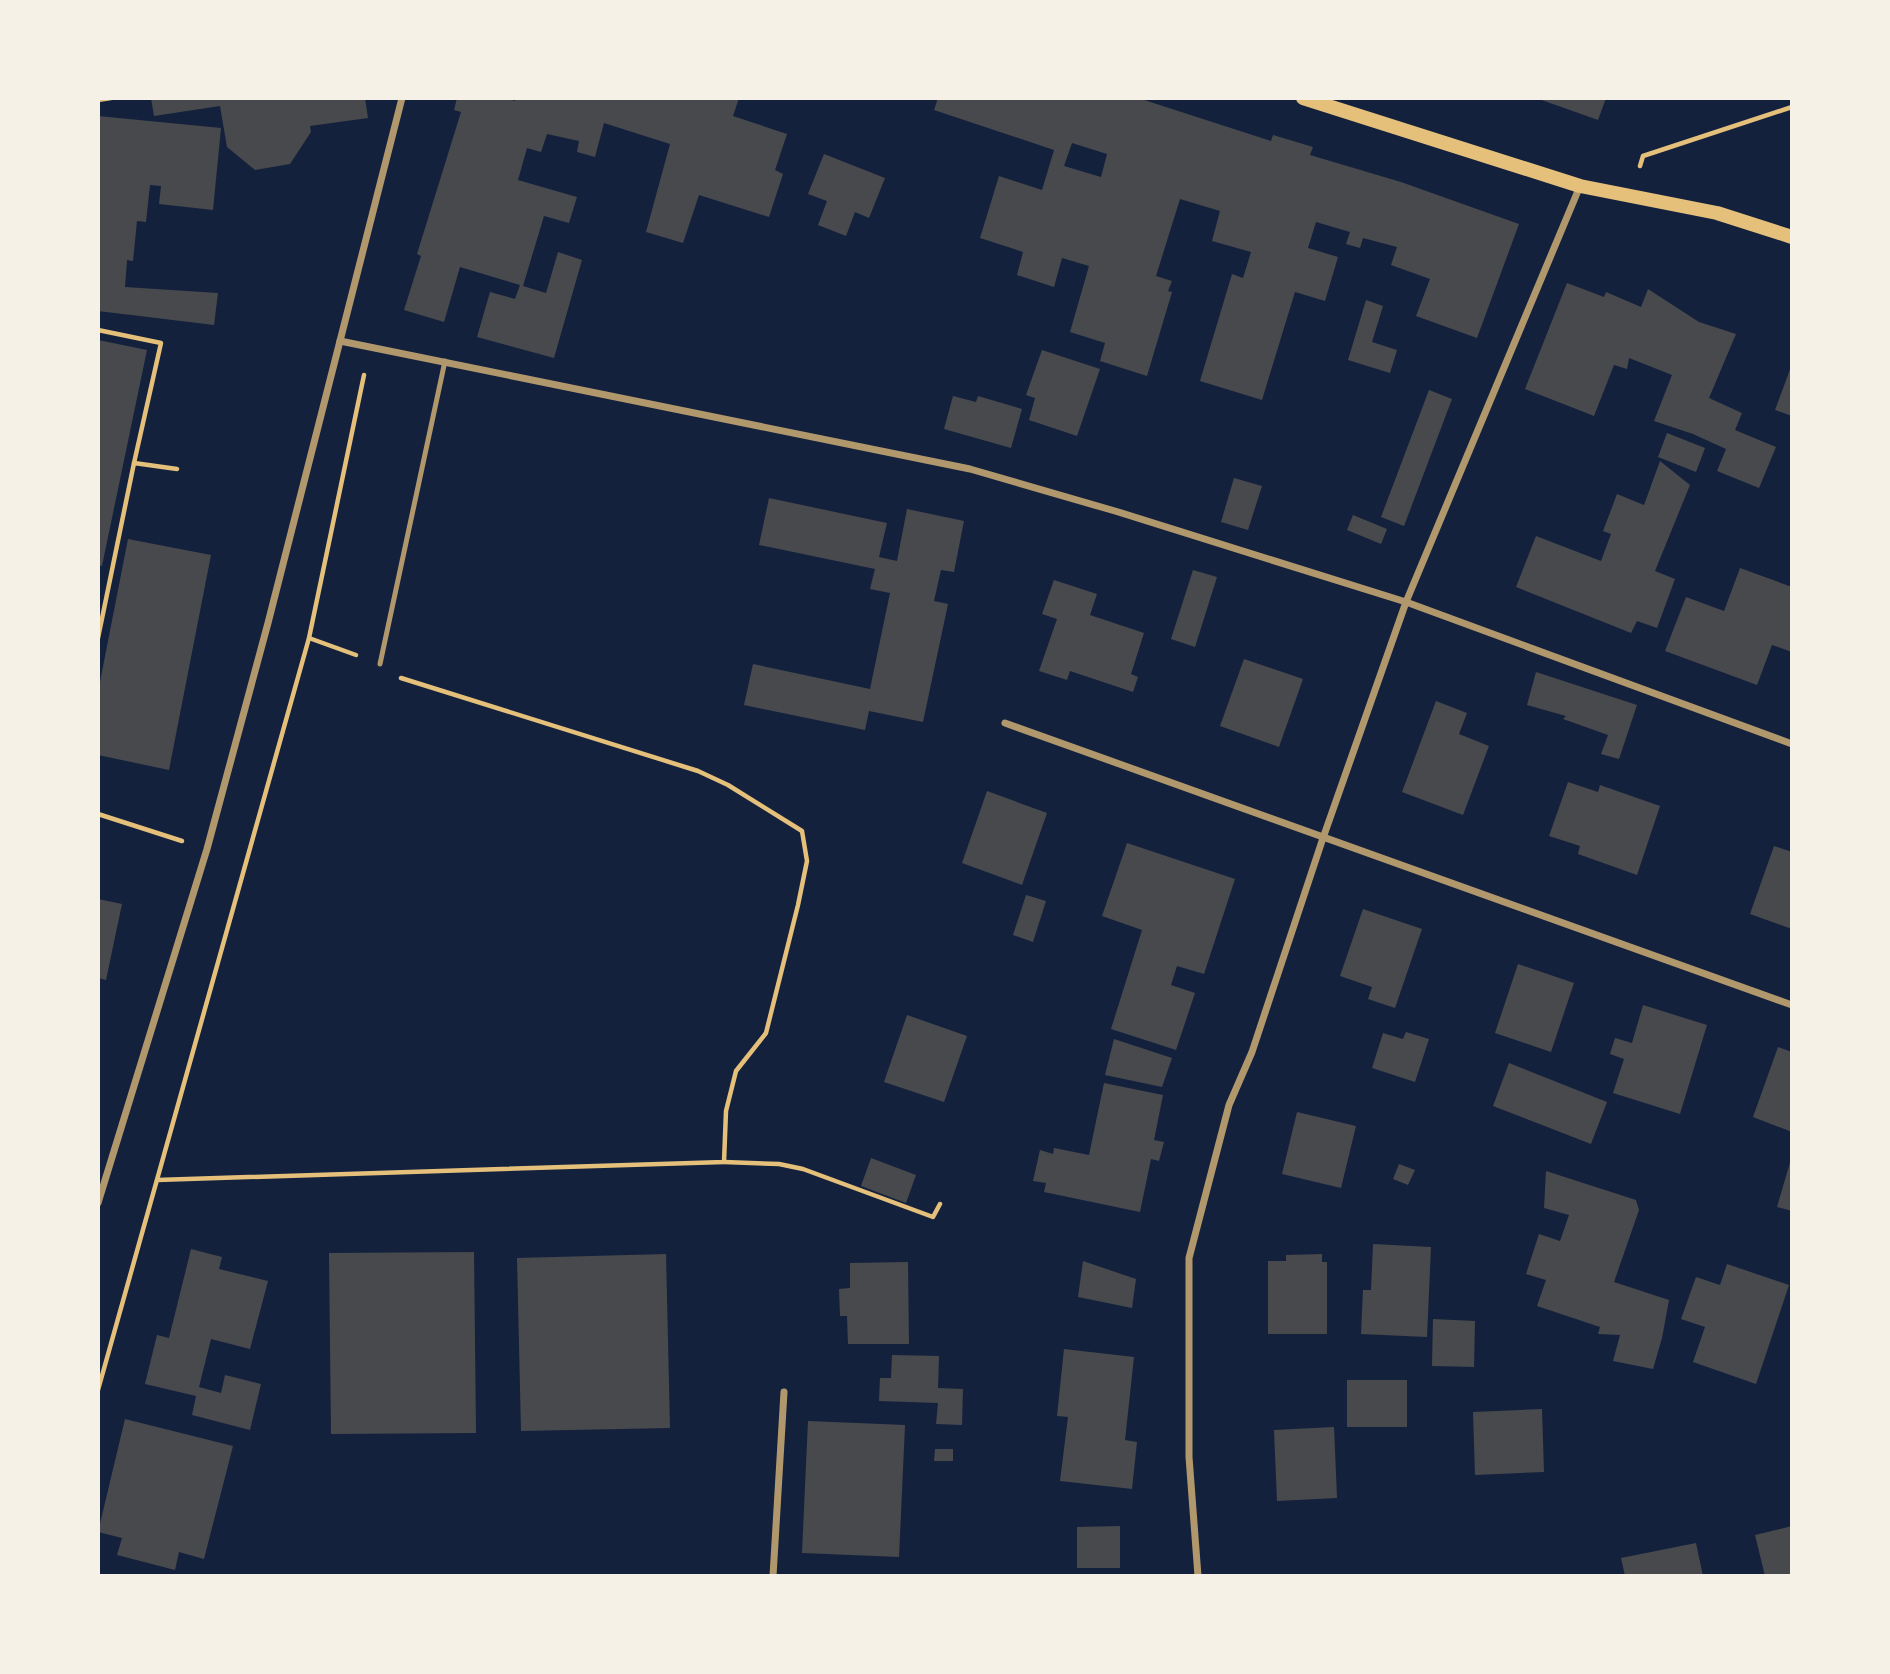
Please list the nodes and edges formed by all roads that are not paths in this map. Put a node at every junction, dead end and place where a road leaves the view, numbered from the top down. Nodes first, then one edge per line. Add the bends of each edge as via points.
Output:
1 (402, 98) edge
2 (1303, 98) edge
3 (1580, 186) junction
4 (1792, 237) edge
5 (340, 341) junction
6 (445, 361) junction
7 (1406, 602) junction
8 (380, 664) road end
9 (1005, 723) dead end
10 (1792, 744) edge
11 (1323, 838) junction
12 (1792, 1005) edge
13 (98, 1203) edge
14 (784, 1392) dead end
15 (773, 1576) edge
16 (1198, 1576) edge

1 - 5 street
2 - 3 main road
3 - 4 main road via 1717,213
3 - 7 street
5 - 6 street
5 - 13 street via 207,849
6 - 7 street via 970,468
6 - 8 lane
7 - 10 street
7 - 11 street
9 - 11 street
11 - 12 street
11 - 16 street via 1252,1052 1229,1105 1189,1258 1189,1457
14 - 15 street

